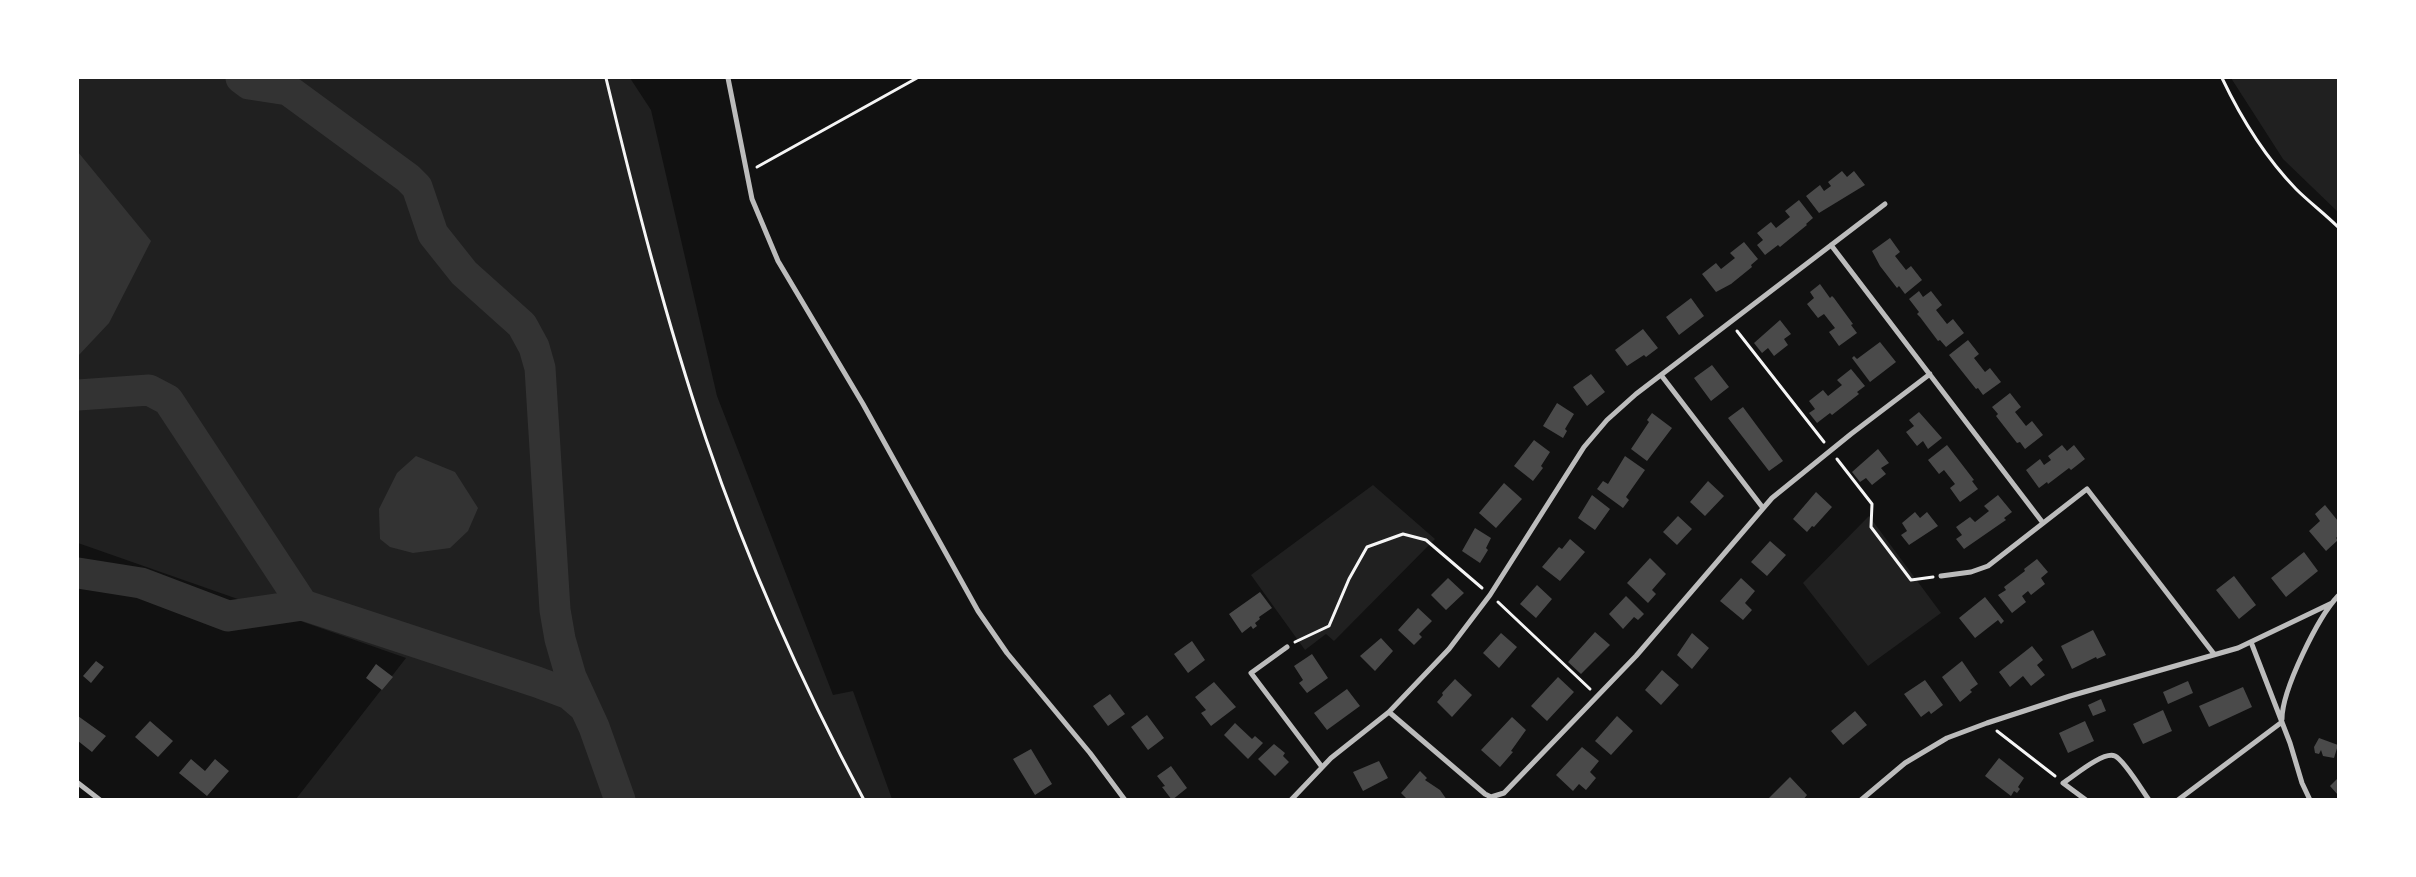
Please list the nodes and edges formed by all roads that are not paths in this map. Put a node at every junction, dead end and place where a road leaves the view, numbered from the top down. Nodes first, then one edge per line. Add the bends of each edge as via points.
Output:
1 (728, 78) edge
2 (1885, 204) dead end
3 (1831, 245) junction
4 (1930, 374) junction
5 (1660, 375) junction
6 (1763, 508) junction
7 (2043, 523) junction
8 (1941, 576) dead end
9 (2338, 596) edge
10 (2332, 603) junction
11 (2252, 642) junction
12 (1287, 647) road end
13 (2214, 654) junction
14 (1389, 712) junction
15 (2282, 722) junction
16 (1322, 767) junction
17 (78, 783) edge
18 (100, 800) edge
19 (1125, 800) edge
20 (1291, 800) edge
21 (1861, 800) edge
22 (2086, 800) edge
23 (2149, 800) edge
24 (2178, 800) edge
25 (2310, 800) edge

1 - 19 street via 745,173 759,218 778,261 875,425 965,589 1007,652
2 - 3 street
3 - 4 street
3 - 5 street
4 - 6 street via 1781,490
4 - 7 street
5 - 6 street
5 - 14 street via 1614,414 1584,447 1490,595 1449,649
6 - 14 street via 1664,625 1509,790 1491,797 1479,790
7 - 8 street via 1982,569
7 - 13 street via 2087,489
9 - 10 street
10 - 11 street
10 - 15 street via 2317,627 2290,688
11 - 13 street
11 - 15 street
12 - 16 street via 1251,673
13 - 21 street via 1947,738 1918,754
14 - 16 street
15 - 24 street
15 - 25 street
16 - 20 street
17 - 18 street
22 - 23 street via 2064,783 2101,758 2114,756

